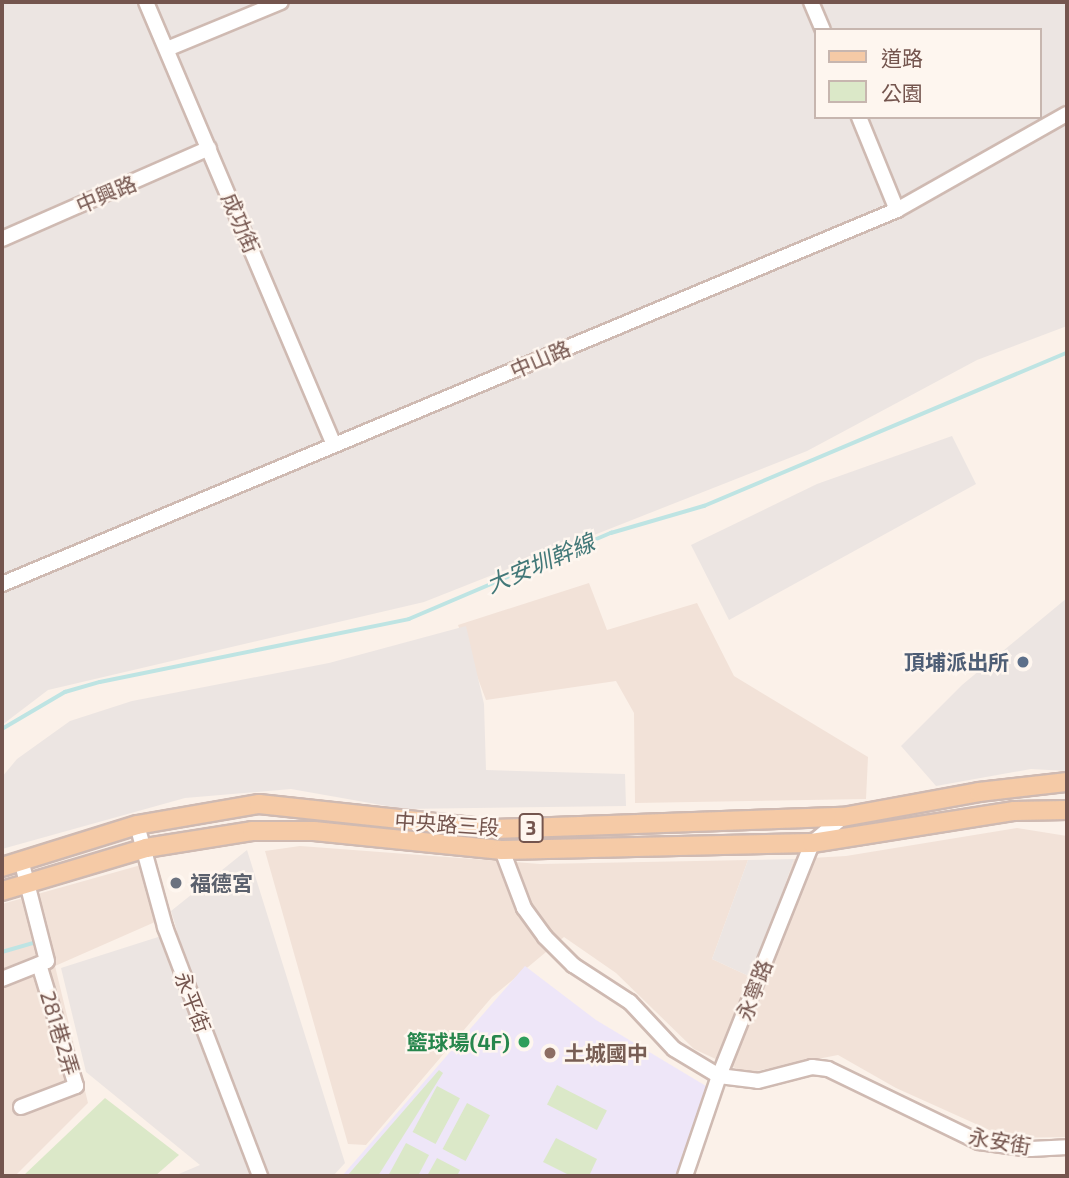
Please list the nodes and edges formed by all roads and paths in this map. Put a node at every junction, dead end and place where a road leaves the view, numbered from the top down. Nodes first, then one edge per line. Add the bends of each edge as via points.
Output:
1 (146, 2) edge
2 (281, 2) edge
3 (811, 2) edge
4 (822, 28) edge
5 (167, 49) junction
6 (1067, 114) edge
7 (860, 119) edge
8 (209, 148) junction
9 (898, 210) junction
10 (2, 239) edge
11 (334, 445) junction
12 (2, 584) edge
13 (1067, 782) edge
14 (1067, 810) edge
15 (843, 817) junction
16 (137, 825) junction
17 (812, 843) junction
18 (146, 848) junction
19 (502, 850) junction
20 (21, 860) junction
21 (2, 867) edge
22 (29, 883) junction
23 (2, 891) edge
24 (39, 964) junction
25 (2, 979) edge
26 (719, 1076) junction
27 (21, 1107) dead end
28 (1067, 1147) edge
29 (260, 1176) edge
30 (685, 1176) edge

1 - 5 street, 成功街
2 - 5 street
3 - 4 street
5 - 8 street, 成功街
6 - 9 street, 中山路
7 - 9 street
8 - 10 street, 中興路
8 - 11 street, 成功街
9 - 11 street, 中山路
11 - 12 street, 中山路
13 - 15 main road, 中央路三段 / 3 via 979,792
14 - 17 main road, 中央路三段 / 3 via 1014,811
15 - 16 main road, 中央路三段 / 3 via 494,829 259,804
15 - 17 street, 永寧路
16 - 18 street, 永平街
16 - 20 main road, 中央路三段 / 3
17 - 19 main road, 中央路三段 / 3
17 - 26 street, 永寧路
18 - 19 main road, 中央路三段 / 3 via 197,837 285,830
18 - 22 main road, 中央路三段 / 3
18 - 29 street, 永平街 via 165,927
19 - 26 street via 524,908 545,937 573,965 630,1002 674,1049
20 - 21 main road, 中央路三段 / 3
20 - 22 street
22 - 23 main road, 中央路三段 / 3
22 - 24 street via 47,961
24 - 25 street
24 - 27 street, 281巷2弄 via 76,1086
26 - 28 street, 永安街 via 758,1081 813,1067 828,1069 979,1142 1031,1149
26 - 30 street, 永寧路

